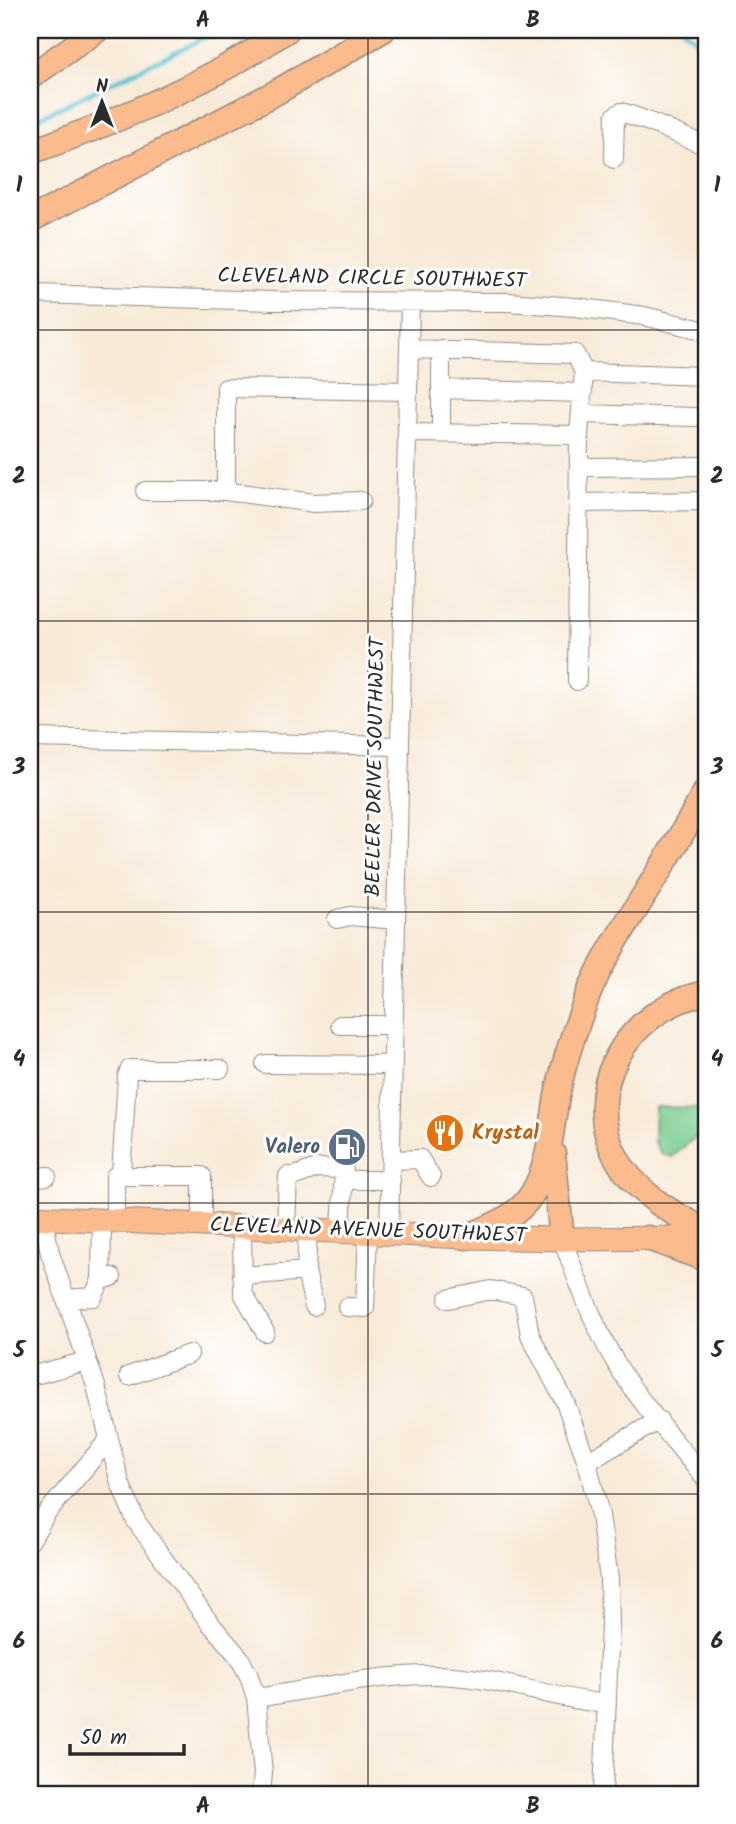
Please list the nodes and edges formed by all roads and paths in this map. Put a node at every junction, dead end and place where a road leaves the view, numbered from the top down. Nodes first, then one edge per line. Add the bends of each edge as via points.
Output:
1 (97, 30) edge
2 (287, 30) edge
3 (383, 30) edge
4 (30, 77) edge
5 (224, 119) junction
6 (706, 146) edge
7 (30, 152) edge
8 (614, 159) dead end
9 (30, 202) edge
10 (30, 220) edge
11 (34, 295) dead end
12 (410, 302) junction
13 (706, 331) edge
14 (409, 349) junction
15 (441, 349) junction
16 (584, 372) junction
17 (706, 376) edge
18 (441, 389) junction
19 (408, 391) junction
20 (583, 393) junction
21 (581, 414) junction
22 (695, 417) dead end
23 (407, 433) junction
24 (441, 433) junction
25 (579, 435) junction
26 (706, 466) edge
27 (579, 467) junction
28 (145, 491) dead end
29 (226, 491) junction
30 (360, 501) dead end
31 (706, 501) edge
32 (578, 503) junction
33 (577, 681) dead end
34 (30, 738) edge
35 (399, 746) junction
36 (706, 791) edge
37 (337, 919) dead end
38 (396, 920) junction
39 (706, 993) edge
40 (340, 1025) dead end
41 (394, 1025) junction
42 (398, 1062) junction
43 (265, 1064) dead end
44 (220, 1069) dead end
45 (552, 1133) junction
46 (391, 1160) junction
47 (121, 1176) junction
48 (343, 1176) junction
49 (431, 1177) dead end
50 (391, 1180) junction
51 (36, 1217) edge
52 (108, 1220) junction
53 (202, 1225) junction
54 (242, 1226) junction
55 (297, 1229) junction
56 (341, 1231) junction
57 (706, 1231) edge
58 (379, 1233) junction
59 (466, 1237) junction
60 (648, 1238) junction
61 (706, 1238) edge
62 (562, 1239) junction
63 (706, 1259) edge
64 (306, 1271) junction
65 (242, 1276) junction
66 (66, 1299) junction
67 (448, 1299) dead end
68 (314, 1306) dead end
69 (346, 1307) dead end
70 (265, 1332) dead end
71 (189, 1354) dead end
72 (87, 1361) junction
73 (38, 1374) dead end
74 (129, 1376) dead end
75 (659, 1420) junction
76 (109, 1439) junction
77 (587, 1462) junction
78 (706, 1480) edge
79 (30, 1541) edge
80 (256, 1698) junction
81 (607, 1704) junction
82 (261, 1794) edge
83 (603, 1794) edge

1 - 4 highway
2 - 7 highway via 184,90
3 - 5 highway
5 - 9 highway
5 - 10 highway
6 - 8 street via 621,112 615,116
11 - 12 street, CLEVELAND CIRCLE SOUTHWEST
12 - 13 street, CLEVELAND CIRCLE SOUTHWEST via 575,307 644,316
12 - 14 street, BEELER DRIVE SOUTHWEST
14 - 15 street
14 - 19 street, BEELER DRIVE SOUTHWEST
15 - 16 street via 575,354
15 - 18 street
16 - 17 street
16 - 20 street
18 - 20 street
18 - 24 street
19 - 23 street, BEELER DRIVE SOUTHWEST
19 - 29 street via 226,388
20 - 21 street
21 - 22 street
21 - 25 street
23 - 24 street
23 - 35 street, BEELER DRIVE SOUTHWEST
24 - 25 street
25 - 27 street
26 - 27 street
27 - 32 street
28 - 29 street
29 - 30 street via 314,503
31 - 32 street
32 - 33 street
34 - 35 street
35 - 38 street, BEELER DRIVE SOUTHWEST
36 - 45 highway via 590,990 568,1051
37 - 38 street
38 - 41 street, BEELER DRIVE SOUTHWEST
39 - 57 highway via 682,999 643,1021 615,1059 604,1106 613,1149 637,1185 652,1200
40 - 41 street
41 - 42 street, BEELER DRIVE SOUTHWEST
42 - 43 street
42 - 46 street, BEELER DRIVE SOUTHWEST
44 - 47 street via 130,1069
45 - 59 highway via 543,1172 530,1198 505,1219
45 - 62 highway
46 - 49 street via 420,1159
46 - 50 street, BEELER DRIVE SOUTHWEST
47 - 52 street via 115,1176
47 - 53 street via 202,1176
48 - 50 street
48 - 55 street via 344,1169 317,1168 288,1176
48 - 56 street
50 - 58 street, BEELER DRIVE SOUTHWEST
51 - 52 main road, CLEVELAND AVENUE SOUTHWEST
51 - 66 street
52 - 53 main road, CLEVELAND AVENUE SOUTHWEST
52 - 66 street via 106,1279 93,1297
53 - 54 main road, CLEVELAND AVENUE SOUTHWEST
54 - 55 main road, CLEVELAND AVENUE SOUTHWEST
54 - 65 street
55 - 56 main road, CLEVELAND AVENUE SOUTHWEST
55 - 64 street
56 - 58 main road, CLEVELAND AVENUE SOUTHWEST
58 - 59 main road, CLEVELAND AVENUE SOUTHWEST
58 - 69 street, BEELER DRIVE SOUTHWEST via 365,1308
59 - 62 main road, CLEVELAND AVENUE SOUTHWEST
60 - 61 main road, CLEVELAND AVENUE SOUTHWEST
60 - 62 main road, CLEVELAND AVENUE SOUTHWEST
60 - 63 highway
62 - 75 street via 592,1318 618,1367
64 - 65 street
64 - 68 street
65 - 70 street via 243,1293
66 - 72 street
67 - 77 street via 491,1290 523,1296 530,1335 565,1402
71 - 74 street
72 - 73 street
72 - 76 street
75 - 77 street
75 - 78 street
76 - 79 street via 47,1513
76 - 80 street via 136,1521 239,1657
77 - 81 street via 609,1578
80 - 81 street via 390,1677 433,1675
80 - 82 street
81 - 83 street

